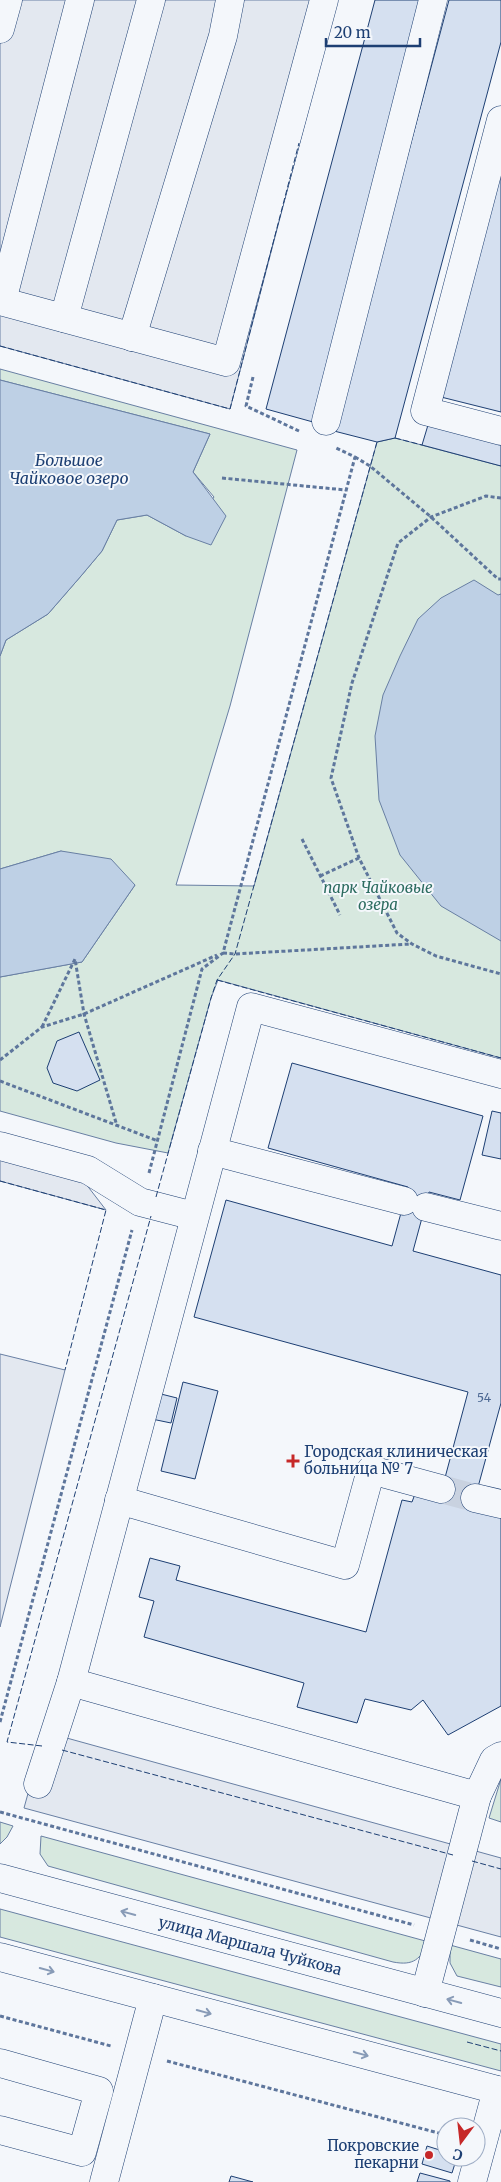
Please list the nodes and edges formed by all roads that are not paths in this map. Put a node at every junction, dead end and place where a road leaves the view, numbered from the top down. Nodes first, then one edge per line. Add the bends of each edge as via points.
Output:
1 (8, 0) edge
2 (80, 0) edge
3 (150, 0) edge
4 (230, 0) edge
5 (324, 0) edge
6 (433, 0) edge
7 (0, 28) edge
8 (501, 120) edge
9 (1, 301) edge
10 (64, 318) junction
11 (132, 337) junction
12 (501, 431) edge
13 (320, 433) road end
14 (501, 1074) edge
15 (0, 1146) edge
16 (212, 1151) junction
17 (194, 1216) junction
18 (501, 1226) edge
19 (441, 1489) tunnel mouth
20 (119, 1500) junction
21 (71, 1682) junction
22 (501, 1756) edge
23 (38, 1784) dead end
24 (477, 1796) junction
25 (0, 1878) edge
26 (0, 1957) edge
27 (425, 1993) junction
28 (153, 1998) junction
29 (501, 2013) edge
30 (0, 2063) edge
31 (499, 2091) edge
32 (0, 2130) edge
33 (104, 2182) edge
34 (472, 2182) edge

1 - 7 main road
2 - 9 main road
3 - 10 main road
4 - 11 main road via 223,36
5 - 11 main road via 226,362
6 - 13 main road
8 - 12 main road via 425,411
9 - 10 main road
10 - 11 main road
14 - 16 main road via 251,1007
15 - 17 main road via 88,1170 140,1202
16 - 17 main road
16 - 18 main road
17 - 20 main road
19 - 20 main road via 371,1470 346,1565
20 - 21 main road
21 - 23 main road
21 - 24 main road
22 - 24 main road via 494,1760
24 - 27 main road
27 -> 25 main road, улица Маршала Чуйкова
26 -> 28 main road
29 -> 27 main road, улица Маршала Чуйкова
28 -> 31 main road
28 - 33 main road
30 - 32 main road via 99,2091 82,2152
31 - 34 main road

